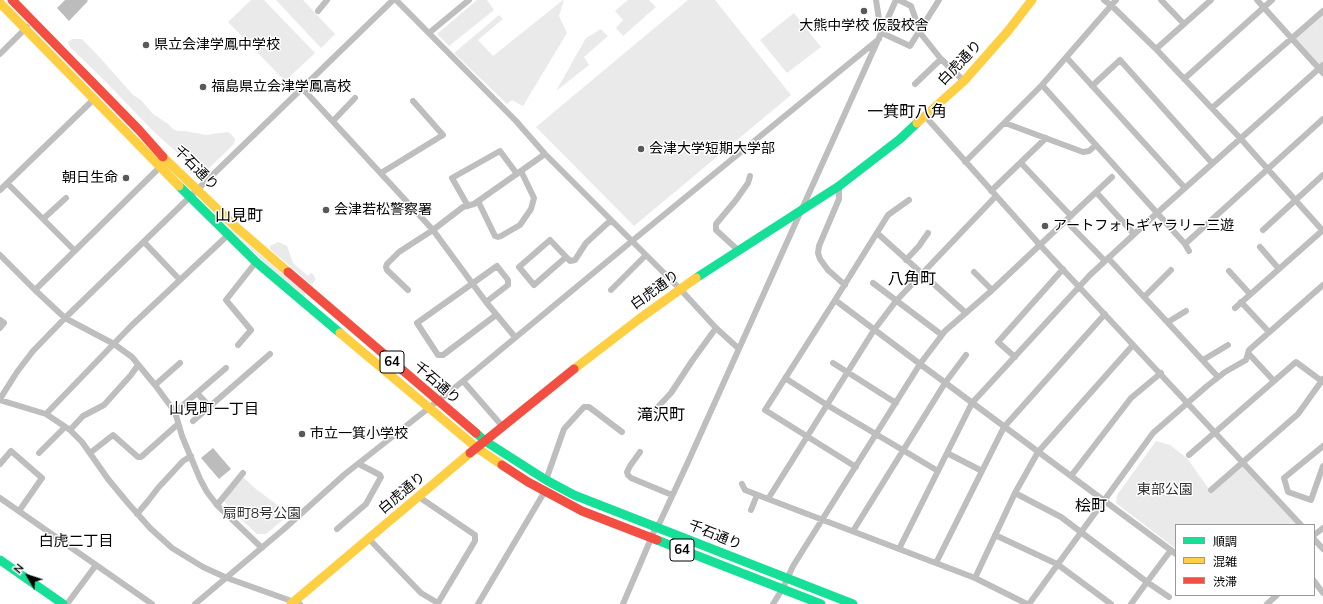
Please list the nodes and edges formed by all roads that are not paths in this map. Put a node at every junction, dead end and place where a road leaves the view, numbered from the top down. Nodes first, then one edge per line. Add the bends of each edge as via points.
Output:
1 (12, 0) edge
2 (327, 0) edge
3 (394, 0) edge
4 (469, 0) edge
5 (876, 0) edge
6 (898, 0) edge
7 (939, 0) edge
8 (1032, 0) edge
9 (1104, 0) edge
10 (1116, 0) edge
11 (1161, 0) edge
12 (1211, 0) edge
13 (1257, 0) edge
14 (1272, 0) edge
15 (0, 3) edge
16 (1112, 6) junction
17 (1264, 7) junction
18 (318, 10) dead end
19 (1323, 11) edge
20 (33, 22) junction
21 (1184, 24) junction
22 (26, 29) junction
23 (919, 30) junction
24 (429, 33) junction
25 (882, 34) junction
26 (1292, 38) junction
27 (1156, 49) junction
28 (0, 54) edge
29 (941, 58) junction
30 (1067, 58) junction
31 (1322, 69) edge
32 (1184, 79) junction
33 (964, 81) junction
34 (915, 84) dead end
35 (1042, 85) junction
36 (1092, 86) junction
37 (302, 88) junction
38 (355, 98) dead end
39 (94, 99) junction
40 (413, 101) dead end
41 (1212, 108) junction
42 (925, 116) junction
43 (1323, 119) edge
44 (333, 121) junction
45 (1005, 123) junction
46 (1046, 138) junction
47 (1240, 138) junction
48 (1096, 145) junction
49 (545, 154) junction
50 (965, 162) junction
51 (1021, 163) junction
52 (1212, 163) junction
53 (160, 167) junction
54 (1267, 170) junction
55 (381, 173) junction
56 (519, 173) junction
57 (1323, 175) edge
58 (750, 176) dead end
59 (1112, 177) dead end
60 (7, 183) junction
61 (839, 186) junction
62 (1185, 188) junction
63 (0, 190) edge
64 (198, 190) junction
65 (991, 191) junction
66 (1096, 192) junction
67 (996, 196) junction
68 (66, 198) dead end
69 (190, 198) junction
70 (909, 200) dead end
71 (1295, 200) junction
72 (478, 201) junction
73 (468, 206) junction
74 (802, 210) junction
75 (1157, 213) junction
76 (43, 219) junction
77 (1069, 219) junction
78 (611, 220) junction
79 (433, 230) junction
80 (1263, 230) dead end
81 (1323, 230) edge
82 (877, 233) junction
83 (928, 233) dead end
84 (1134, 234) junction
85 (228, 235) junction
86 (632, 241) junction
87 (144, 242) junction
88 (1185, 244) junction
89 (1040, 245) junction
90 (1260, 247) dead end
91 (75, 250) junction
92 (739, 251) junction
93 (1189, 251) dead end
94 (646, 255) junction
95 (566, 257) junction
96 (1, 259) edge
97 (906, 260) junction
98 (1107, 260) junction
99 (256, 262) junction
100 (1063, 269) junction
101 (1279, 269) junction
102 (1171, 270) dead end
103 (1229, 271) dead end
104 (974, 272) dead end
105 (922, 275) junction
106 (180, 280) junction
107 (873, 283) dead end
108 (472, 284) junction
109 (845, 285) junction
110 (1323, 285) edge
111 (1079, 286) junction
112 (680, 289) junction
113 (35, 290) junction
114 (408, 290) dead end
115 (611, 290) dead end
116 (992, 290) junction
117 (1250, 294) junction
118 (1144, 297) junction
119 (835, 300) junction
120 (896, 301) junction
121 (486, 302) junction
122 (1241, 302) junction
123 (1235, 308) dead end
124 (1186, 311) dead end
125 (966, 313) junction
126 (1105, 314) junction
127 (496, 315) junction
128 (65, 318) junction
129 (0, 320) edge
130 (1168, 322) junction
131 (0, 328) edge
132 (716, 328) junction
133 (874, 330) junction
134 (1269, 332) junction
135 (942, 335) junction
136 (515, 337) junction
137 (114, 344) junction
138 (238, 345) dead end
139 (1134, 345) junction
140 (1228, 345) dead end
141 (738, 348) junction
142 (1248, 352) junction
143 (270, 354) dead end
144 (966, 355) dead end
145 (1015, 357) junction
146 (1203, 360) junction
147 (180, 363) dead end
148 (833, 363) dead end
149 (920, 364) junction
150 (138, 365) junction
151 (226, 368) dead end
152 (847, 373) junction
153 (1160, 373) junction
154 (1218, 377) junction
155 (785, 378) junction
156 (1323, 380) edge
157 (463, 381) junction
158 (1274, 381) junction
159 (945, 383) junction
160 (155, 385) junction
161 (197, 393) junction
162 (0, 399) edge
163 (437, 402) junction
164 (896, 403) junction
165 (972, 403) junction
166 (1188, 403) junction
167 (827, 405) junction
168 (210, 407) junction
169 (429, 408) junction
170 (656, 409) dead end
171 (174, 412) junction
172 (46, 414) junction
173 (193, 421) dead end
174 (178, 424) junction
175 (503, 427) junction
176 (1004, 427) junction
177 (68, 428) junction
178 (622, 432) dead end
179 (1216, 432) junction
180 (876, 435) junction
181 (806, 436) junction
182 (485, 441) junction
183 (477, 448) junction
184 (1323, 448) edge
185 (903, 450) junction
186 (640, 452) dead end
187 (1038, 452) junction
188 (39, 453) dead end
189 (90, 453) junction
190 (947, 453) junction
191 (1189, 455) dead end
192 (191, 456) junction
193 (1244, 463) junction
194 (0, 464) edge
195 (359, 464) junction
196 (1323, 466) edge
197 (856, 467) junction
198 (938, 471) junction
199 (982, 471) junction
200 (244, 473) dead end
201 (1071, 476) junction
202 (546, 480) junction
203 (742, 484) dead end
204 (1211, 490) dead end
205 (545, 492) junction
206 (1288, 492) junction
207 (1015, 493) junction
208 (672, 495) junction
209 (757, 496) junction
210 (419, 497) junction
211 (0, 498) edge
212 (768, 499) junction
213 (1105, 501) junction
214 (1279, 501) junction
215 (217, 505) junction
216 (751, 510) dead end
217 (19, 511) junction
218 (137, 514) junction
219 (823, 519) junction
220 (1300, 524) edge
221 (656, 527) junction
222 (1323, 528) edge
223 (337, 529) dead end
224 (852, 531) junction
225 (1081, 532) junction
226 (1315, 534) edge
227 (995, 535) junction
228 (651, 538) junction
229 (369, 539) junction
230 (1315, 540) edge
231 (262, 548) junction
232 (899, 548) junction
233 (1323, 549) edge
234 (1173, 552) edge
235 (0, 560) edge
236 (936, 563) junction
237 (1057, 564) junction
238 (96, 565) junction
239 (227, 578) junction
240 (787, 578) junction
241 (975, 578) junction
242 (1147, 582) junction
243 (1315, 582) edge
244 (783, 588) junction
245 (1323, 593) edge
246 (1276, 596) edge
247 (1169, 597) dead end
248 (295, 603) edge
249 (63, 604) edge
250 (68, 604) edge
251 (152, 604) edge
252 (195, 604) edge
253 (478, 604) edge
254 (623, 604) edge
255 (773, 604) edge
256 (821, 604) edge
257 (853, 604) edge
258 (1028, 604) edge
259 (1111, 604) edge
260 (1131, 604) edge
261 (1267, 604) edge

1 - 20 main road, 千石通り / 64
2 - 18 street
3 - 24 street
3 - 37 street
4 - 24 street
5 - 25 street
6 - 23 street via 913,10
6 - 25 street
7 - 23 street
8 - 33 main road, 白虎通り
9 - 16 street
10 - 16 street
11 - 21 street
12 - 21 street
13 - 17 street
14 - 17 street
15 - 22 main road, 千石通り / 64
16 - 27 street
16 - 30 street
17 - 26 street
17 - 32 street
19 - 26 street
20 - 22 street
20 - 64 main road, 千石通り / 64
21 - 27 street
22 - 28 street
22 - 39 main road, 千石通り / 64
23 - 25 street via 910,46
23 - 29 street
24 - 49 street
25 - 74 street
25 - 86 street
26 - 31 street
26 - 41 street
27 - 32 street
29 - 33 street
29 - 34 street
30 - 35 street
30 - 36 street
31 - 47 street
32 - 41 street
33 - 42 main road, 白虎通り
35 - 45 street
35 - 48 street
36 - 52 street via 1120,60
36 - 62 street
37 - 44 street
37 - 64 street
38 - 44 street
39 - 53 main road, 千石通り / 64
39 - 60 street
40 - 55 street via 443,136
41 - 47 street
42 - 50 street
42 - 61 main road, 白虎通り
43 - 54 street
44 - 55 street
45 - 46 street
45 - 50 street
46 - 48 street via 1083,152
46 - 51 street
47 - 52 street
47 - 54 street
48 - 75 street
49 - 56 street
49 - 78 street
50 - 65 street
51 - 65 street
51 - 77 street
52 - 62 street
53 - 69 main road, 千石通り / 64
53 - 91 street
54 - 71 street
54 - 88 street
55 - 79 street
56 - 72 street
56 - 72 street via 534,198 531,209 520,225 501,236 495,236
56 - 73 street via 500,151 452,178
57 - 71 street
58 - 92 street via 736,200 716,224 716,230
59 - 66 street
60 - 63 street
60 - 76 street
61 - 74 main road, 白虎通り
61 - 109 street via 839,199 818,253 828,270
62 - 75 street
64 - 69 street
64 - 163 main road, 千石通り / 64 via 264,252
65 - 67 street
66 - 77 street
66 - 84 street
67 - 89 street
67 - 105 street
68 - 76 street
69 - 85 main road, 千石通り / 64
69 - 87 street
70 - 82 street via 888,215
71 - 80 street
71 - 81 street
72 - 73 street
73 - 79 street via 463,207
74 - 92 main road, 白虎通り
74 - 141 street
75 - 84 street
75 - 88 street
76 - 91 street
77 - 89 street
77 - 98 street
78 - 86 street
78 - 95 street via 586,243 575,260 570,261
79 - 108 street
79 - 114 street via 399,252 387,264 387,270
81 - 101 street
82 - 97 street
82 - 109 street
83 - 97 street
84 - 98 street
85 - 99 main road, 千石通り / 64
85 - 106 street
86 - 94 street
86 - 136 street
87 - 106 street
87 - 128 street
88 - 93 street
89 - 100 street
89 - 116 street
90 - 101 street
91 - 113 street
92 - 112 main road, 白虎通り
94 - 112 street
94 - 115 street
95 - 95 street via 550,240 519,267 534,285
96 - 113 street
97 - 105 street
98 - 111 street
98 - 118 street
99 - 138 street via 226,300 251,330
99 - 169 main road, 千石通り / 64
100 - 111 street
100 - 145 street via 998,342
101 - 117 street
102 - 118 street
103 - 117 street
104 - 116 street
105 - 120 street
105 - 125 street
106 - 137 street
107 - 120 street
108 - 121 street
108 - 121 street via 497,266 508,280 508,285
108 - 127 street via 418,323 438,355 443,355
109 - 119 street
110 - 134 street
111 - 126 street
111 - 145 street
112 - 132 street
112 - 175 main road, 白虎通り via 591,355
113 - 128 street
116 - 125 street
117 - 122 street
118 - 130 street
119 - 133 street
119 - 155 street
120 - 133 street
120 - 135 street
121 - 127 street
122 - 123 street
122 - 134 street
124 - 130 street
125 - 135 street
126 - 139 street
126 - 176 street
127 - 136 street
128 - 137 street
128 - 162 street via 33,351
129 - 131 street via 4,323
130 - 146 street
132 - 141 street
132 - 170 street via 671,393
133 - 149 street
133 - 152 street
134 - 142 street
135 - 149 street
136 - 157 street
137 - 150 street via 132,357
137 - 172 street
139 - 153 street
139 - 187 street
140 - 146 street
141 - 208 street
142 - 154 street via 1246,360
142 - 158 street
143 - 168 street
144 - 159 street
145 - 165 street
146 - 154 street
147 - 160 street
148 - 152 street
149 - 159 street
149 - 164 street
150 - 160 street
150 - 177 street via 104,405 83,416
151 - 161 street
152 - 164 street
152 - 167 street
153 - 166 street
153 - 201 street via 1131,398
154 - 166 street
155 - 167 street
155 - 181 street via 765,410
156 - 158 street via 1296,362
156 - 193 street via 1298,414
157 - 163 street
157 - 175 street
158 - 179 street
159 - 165 street
159 - 185 street
160 - 171 street
161 - 168 street
161 - 171 street
162 - 172 street
163 - 169 street
163 - 182 main road, 千石通り / 64
164 - 180 street
165 - 176 street
165 - 190 street
166 - 179 street
166 - 213 street via 1148,439
167 - 180 street
167 - 181 street
168 - 173 street
169 - 183 main road, 千石通り / 64
169 - 195 street
171 - 174 street
172 - 177 street
174 - 189 street via 141,457 113,435
174 - 192 street
175 - 182 main road, 白虎通り
176 - 187 street
176 - 199 street
177 - 188 street
177 - 189 street
178 - 202 street via 589,407 584,407 564,429
179 - 191 street
179 - 193 street
180 - 185 street
180 - 197 street
181 - 197 street
181 - 212 street
182 - 183 main road, 白虎通り
182 - 202 main road, 千石通り / 64
183 - 205 main road, 千石通り / 64
183 - 210 main road, 白虎通り
184 - 206 street via 1284,478
185 - 198 street
185 - 224 street
186 - 208 street via 630,466 628,475
187 - 201 street
187 - 207 street
189 - 218 street
190 - 198 street
190 - 199 street
192 - 215 street via 200,479
192 - 218 street via 183,461
193 - 204 street
193 - 214 street
194 - 217 street via 11,451 42,478
195 - 223 street via 380,477 366,504
195 - 231 street
196 - 206 street via 1311,500
197 - 219 street
198 - 232 street
199 - 236 street
200 - 215 street
201 - 213 street
202 - 221 main road, 千石通り / 64 via 574,495
203 - 209 street via 745,490
205 - 228 main road, 千石通り / 64 via 582,511
205 - 253 street
206 - 214 street
207 - 225 street
207 - 227 street
208 - 221 street
209 - 212 street
209 - 216 street
210 - 229 main road, 白虎通り
210 - 229 street via 475,535 475,540 438,603 421,593
211 - 217 street
212 - 219 street
213 - 225 street
213 - 234 street
214 - 220 street
215 - 231 street
217 - 238 street
218 - 239 street via 172,548 203,568
219 - 224 street
219 - 240 street
221 - 228 street
221 - 240 main road, 千石通り / 64
222 - 226 street
224 - 232 street
225 - 237 street
225 - 242 street
227 - 237 street
227 - 241 street
228 - 244 main road, 千石通り / 64
228 - 254 street
229 - 248 main road, 白虎通り
230 - 233 street
231 - 239 street
232 - 236 street
234 - 242 street
235 - 249 main road
236 - 241 street
237 - 258 street
237 - 259 street
238 - 250 street
238 - 251 street
239 - 248 street
239 - 252 street
240 - 244 street
240 - 257 main road, 千石通り / 64
241 - 258 street
242 - 247 street
242 - 260 street
243 - 245 street
244 - 255 street
244 - 256 main road, 千石通り / 64
246 - 261 street

